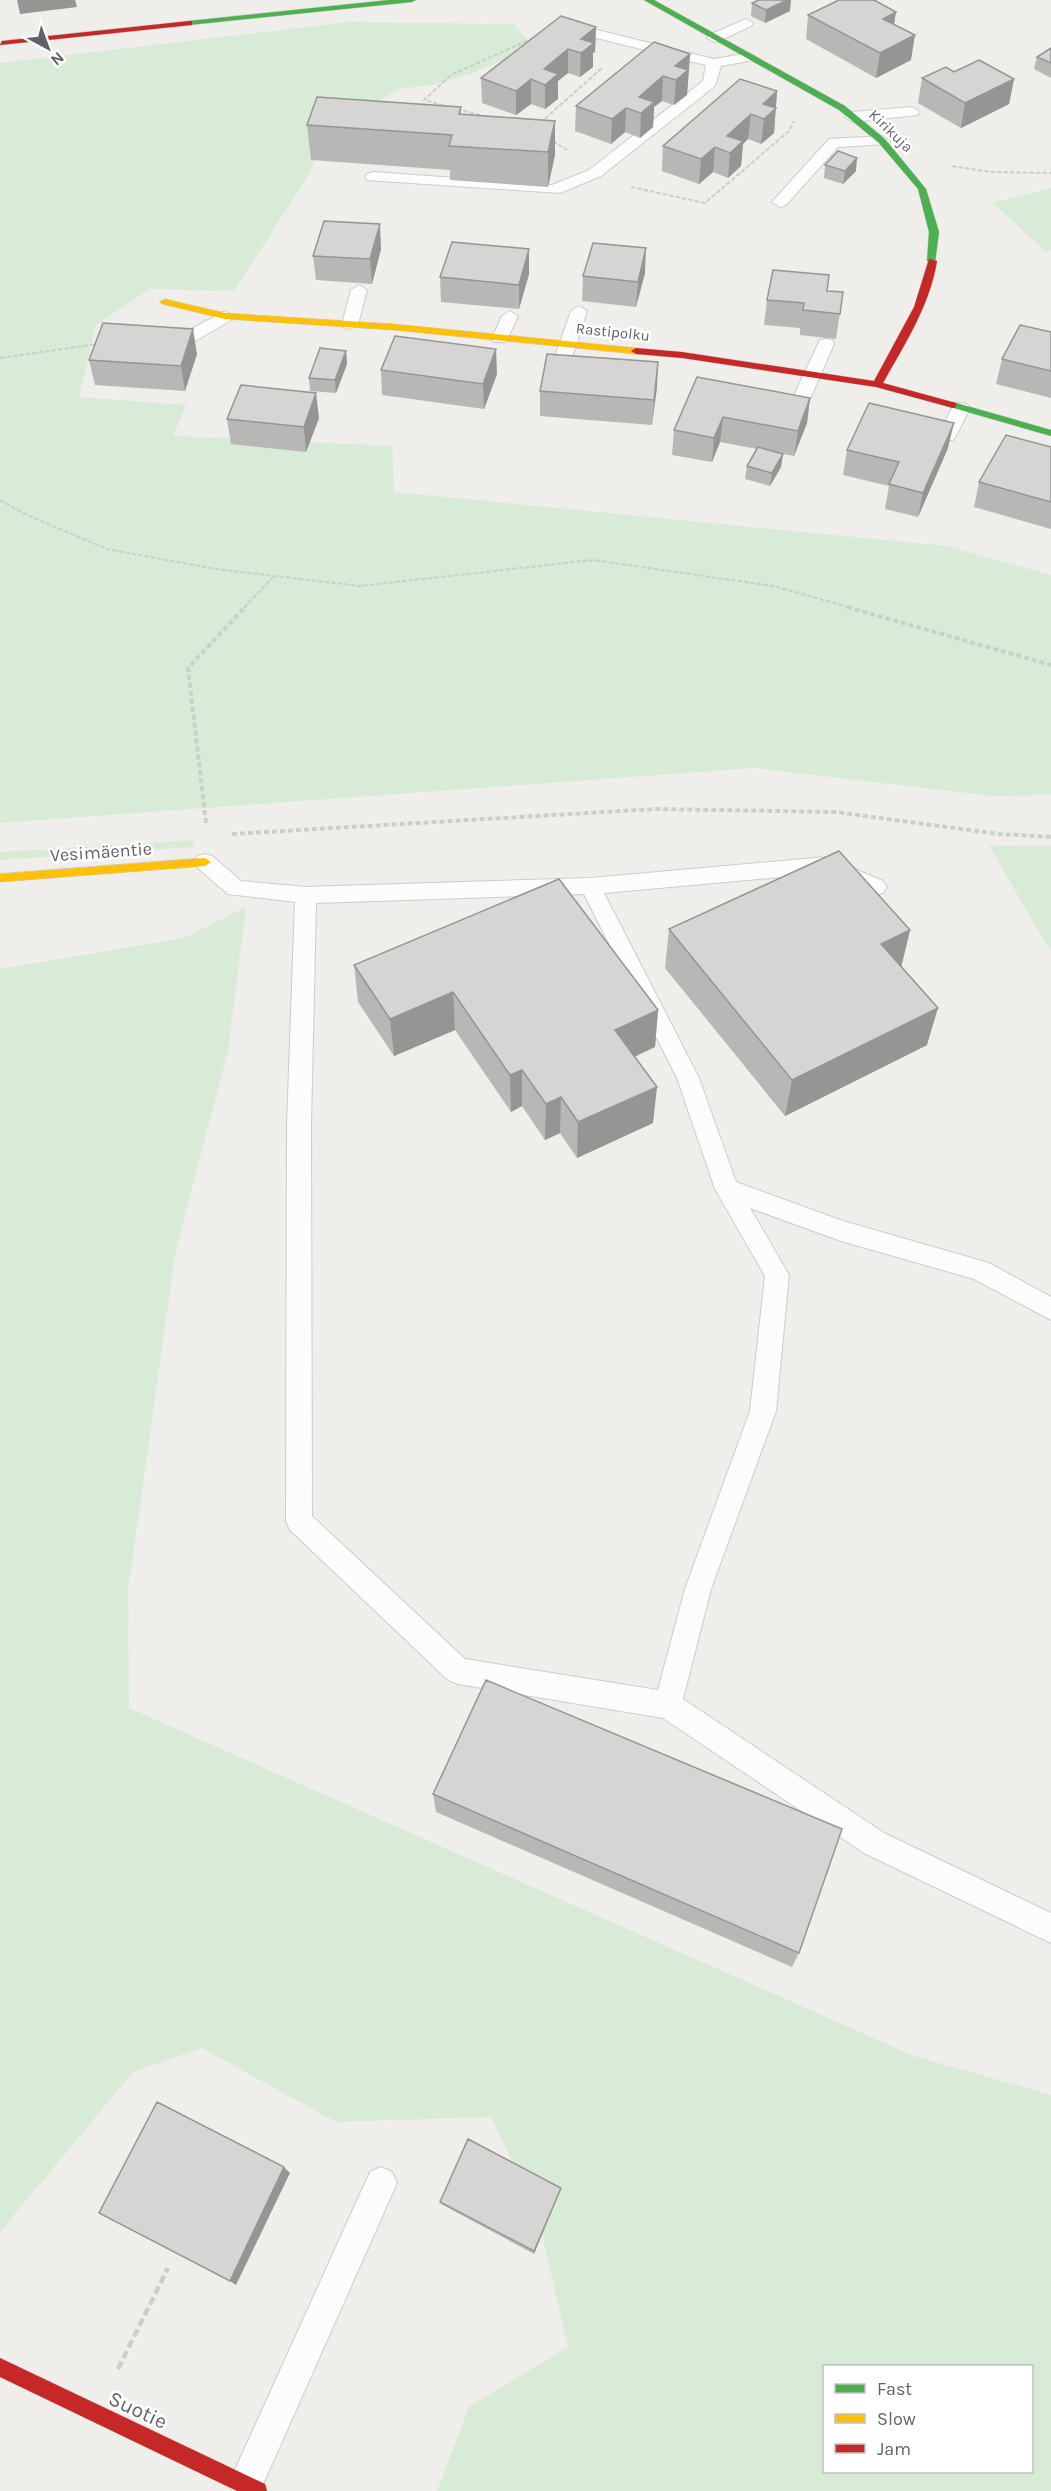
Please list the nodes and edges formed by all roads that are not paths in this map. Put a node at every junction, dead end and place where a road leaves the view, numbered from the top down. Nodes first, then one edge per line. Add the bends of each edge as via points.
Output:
1 (412, 0) edge
2 (648, 0) edge
3 (746, 22) dead end
4 (564, 25) edge
5 (714, 38) junction
6 (2, 43) dead end
7 (749, 57) junction
8 (714, 63) junction
9 (912, 112) dead end
10 (853, 117) junction
11 (882, 141) junction
12 (372, 177) dead end
13 (780, 202) dead end
14 (359, 290) dead end
15 (165, 302) dead end
16 (579, 311) dead end
17 (225, 316) junction
18 (510, 316) dead end
19 (350, 324) junction
20 (411, 329) junction
21 (500, 338) junction
22 (186, 339) edge
23 (569, 344) junction
24 (826, 344) dead end
25 (403, 345) edge
26 (559, 370) edge
27 (811, 375) junction
28 (877, 384) junction
29 (798, 406) edge
30 (961, 408) junction
31 (1051, 432) edge
32 (947, 436) edge
33 (205, 862) joint
34 (0, 878) edge
35 (590, 886) junction
36 (876, 887) dead end
37 (306, 895) junction
38 (727, 1189) junction
39 (1051, 1309) edge
40 (668, 1705) junction
41 (1051, 1928) edge
42 (381, 2183) dead end
43 (0, 2367) edge
44 (252, 2487) edge

1 - 6 street
2 - 5 street, Kirikuja
3 - 5 lane
4 - 8 lane
5 - 7 street, Kirikuja
7 - 8 lane
7 - 10 street, Kirikuja
8 - 12 lane via 710,83 595,173 554,190
9 - 10 lane
10 - 11 street, Kirikuja
11 - 13 lane via 834,142
11 - 28 street, Kirikuja via 922,189 934,232 931,276
14 - 19 lane
15 - 17 street, Rastipolku
16 - 23 lane
17 - 19 street, Rastipolku
17 - 22 lane
18 - 21 lane
19 - 20 street, Rastipolku
20 - 21 street, Rastipolku
20 - 25 lane
21 - 23 street, Rastipolku
23 - 26 lane
23 - 27 street, Rastipolku via 682,355
24 - 27 lane
27 - 28 street, Rastipolku
27 - 29 lane
28 - 30 street, Rastipolku
30 - 31 street, Rastipolku
30 - 32 lane
33 - 34 street, Vesimäentie
33 - 37 lane via 236,888
35 - 36 lane via 827,865
35 - 37 lane
35 - 38 lane via 688,1078
37 - 40 lane via 299,1124 299,1521 458,1671
38 - 39 lane via 841,1230 980,1270
38 - 40 lane via 777,1275 763,1411 698,1589
40 - 41 lane via 874,1843
42 - 44 lane
43 - 44 street, Suotie

